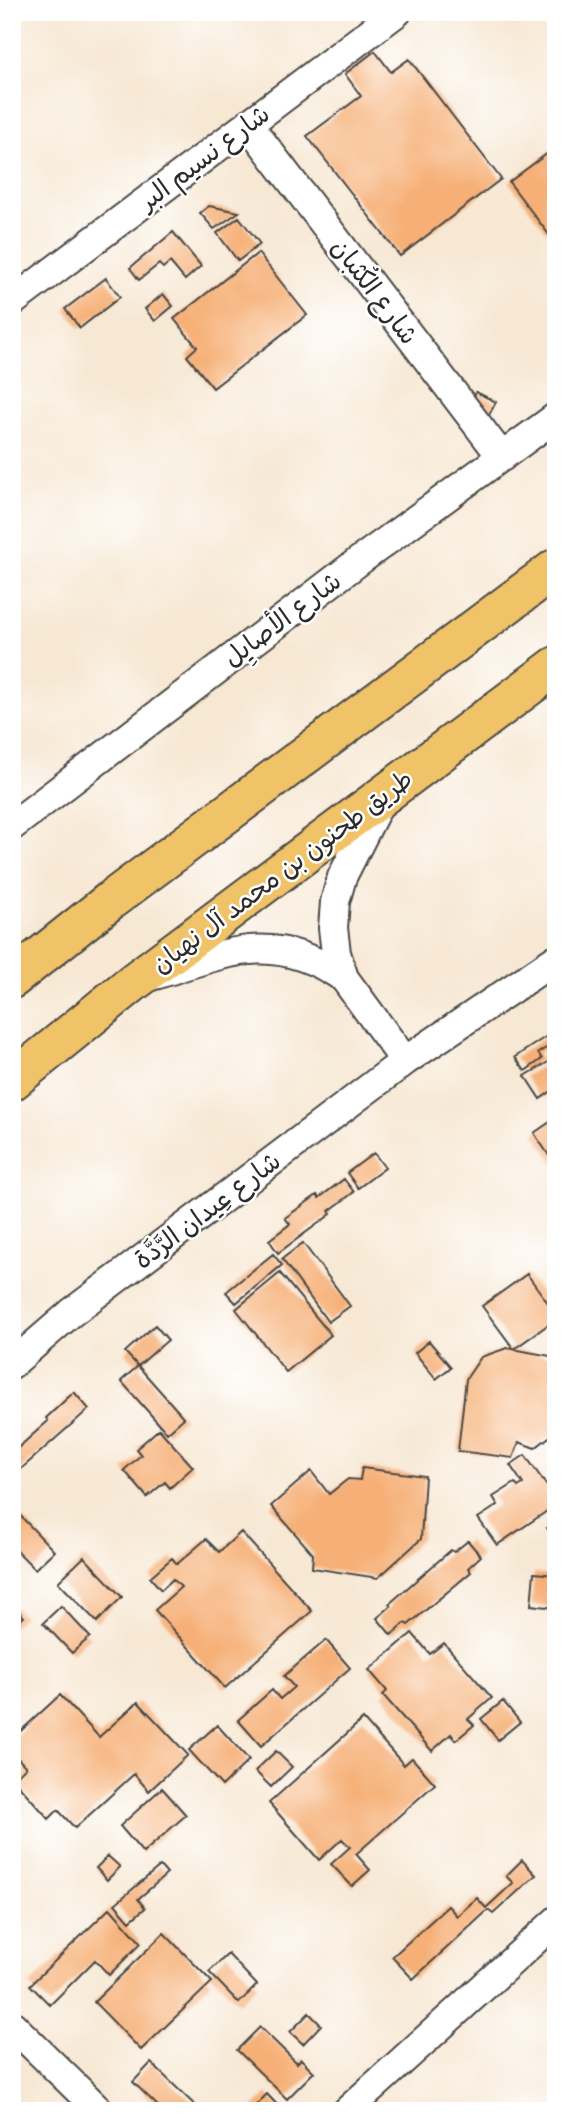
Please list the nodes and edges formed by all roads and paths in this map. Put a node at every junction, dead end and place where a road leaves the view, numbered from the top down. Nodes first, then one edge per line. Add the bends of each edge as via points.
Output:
1 (397, 12) edge
2 (248, 124) junction
3 (12, 302) edge
4 (556, 417) edge
5 (502, 457) junction
6 (556, 568) edge
7 (556, 666) edge
8 (384, 795) junction
9 (12, 826) edge
10 (556, 959) edge
11 (344, 978) junction
12 (12, 979) edge
13 (135, 981) junction
14 (405, 1061) junction
15 (12, 1081) edge
16 (12, 1364) edge
17 (556, 1921) edge
18 (12, 2025) edge
19 (100, 2111) edge
20 (347, 2111) edge

1 - 2 street, شارع نسيم البر
2 - 3 street, شارع نسيم البر
2 - 5 street, شارع الكُثبان
4 - 5 street, شارع الأصايِل
5 - 9 street, شارع الأصايِل
6 - 12 main road
7 - 8 main road, طريق طحنون بن محمد آل نهيان
8 - 11 street via 342,877 335,902 333,928
8 - 13 main road, طريق طحنون بن محمد آل نهيان
10 - 14 street, شارع عِيدان الرَّدَّة
11 - 13 street via 301,955 253,948
11 - 14 street
13 - 15 main road, طريق طحنون بن محمد آل نهيان
14 - 16 street, شارع عِيدان الرَّدَّة via 71,1313
17 - 20 street
18 - 19 street

